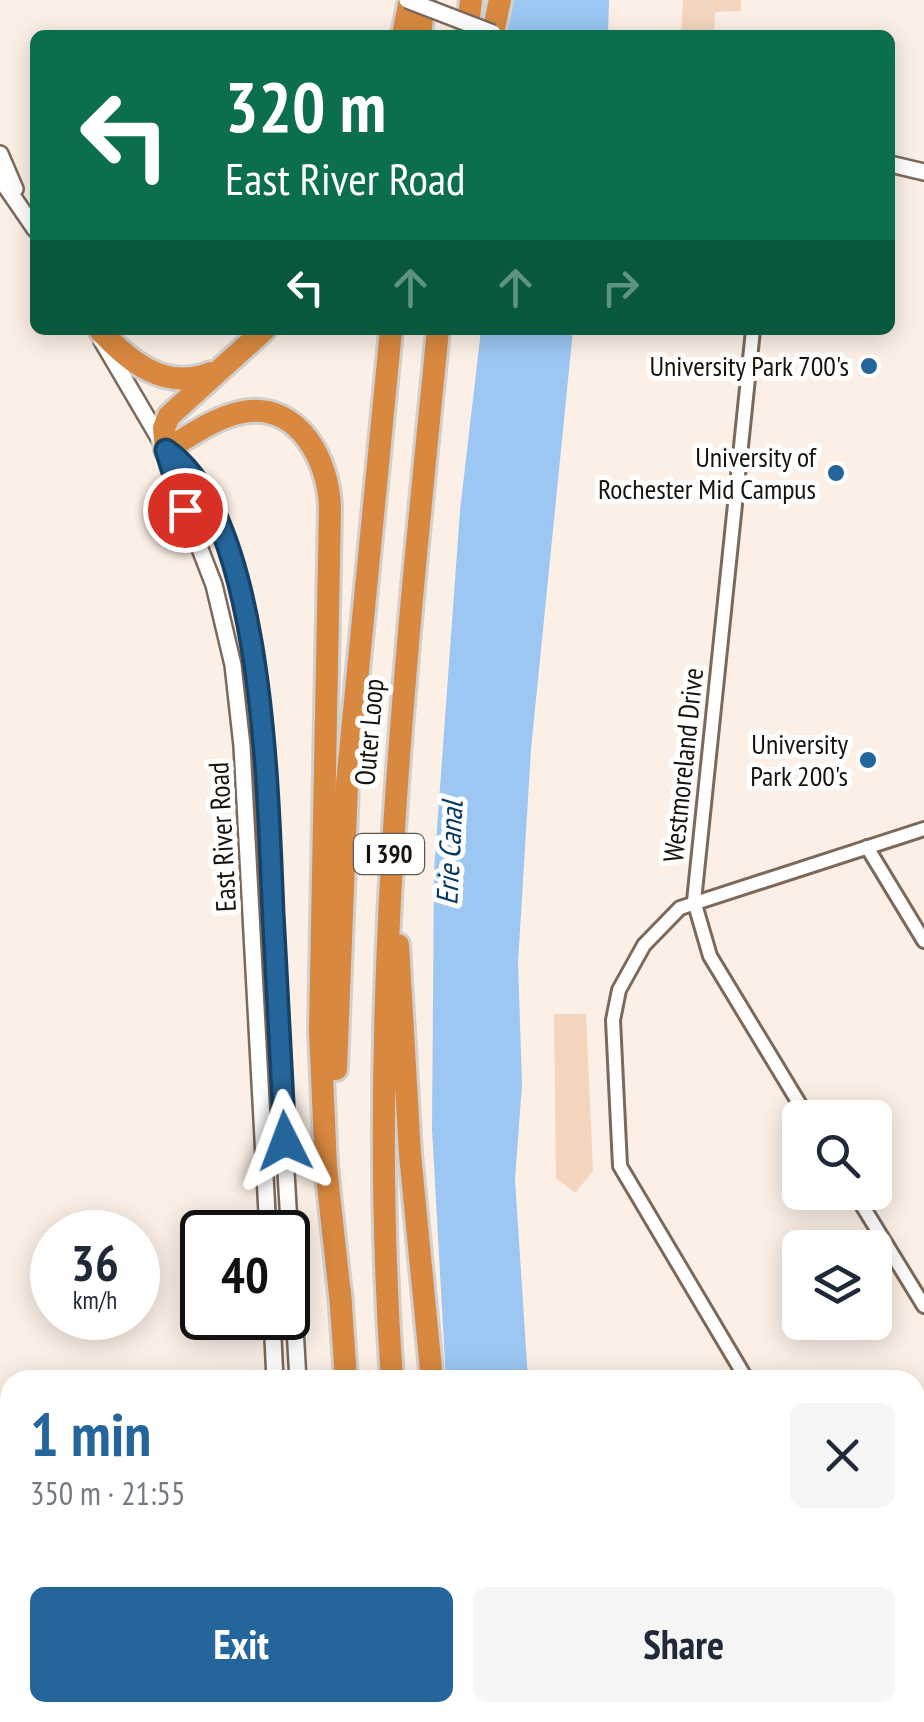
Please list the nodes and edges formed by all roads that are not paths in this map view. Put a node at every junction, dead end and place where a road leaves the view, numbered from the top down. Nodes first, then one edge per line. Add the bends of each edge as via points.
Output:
1 (408, 0) edge
2 (424, 0) edge
3 (471, 0) edge
4 (500, 0) edge
5 (405, 30) edge
6 (421, 30) edge
7 (468, 30) edge
8 (485, 30) edge
9 (496, 30) edge
10 (0, 154) edge
11 (895, 165) edge
12 (924, 172) edge
13 (0, 178) edge
14 (19, 202) junction
15 (30, 221) edge
16 (101, 335) edge
17 (104, 335) edge
18 (259, 335) edge
19 (391, 335) edge
20 (438, 335) edge
21 (753, 335) edge
22 (224, 367) junction
23 (166, 450) junction
24 (391, 818) junction
25 (924, 830) edge
26 (867, 847) junction
27 (694, 900) junction
28 (924, 941) edge
29 (797, 1100) edge
30 (267, 1210) edge
31 (865, 1210) edge
32 (341, 1304) junction
33 (924, 1306) edge
34 (273, 1340) edge
35 (275, 1370) edge
36 (297, 1370) edge
37 (345, 1370) edge
38 (392, 1370) edge
39 (431, 1370) edge
40 (741, 1370) edge

1 - 5 highway
1 - 8 street, bridge
2 - 6 highway
3 - 7 highway
4 - 9 highway
10 - 14 street
11 - 12 street
13 - 14 street
14 - 15 street
16 - 23 street, East River Road
17 - 22 highway via 163,377 189,380
18 - 22 highway
19 - 32 highway, Outer Loop / I 390 via 342,866 336,1044
20 - 24 highway, Outer Loop / I 390
21 - 27 street, Westmoreland Drive
22 - 23 highway via 169,416
23 - 30 street, East River Road via 214,585 238,692
23 - 32 highway via 224,418 262,412 306,436 329,485 320,1044
23 - 36 street, East River Road via 195,478 221,536 258,681
24 - 38 highway, Outer Loop / I 390 via 381,1118
24 - 39 highway via 407,1117
25 - 26 street
26 - 27 street
26 - 28 street
27 - 29 street via 710,956
27 - 40 street, Westmoreland Drive via 644,946 618,990 616,1142 628,1187
31 - 33 street
32 - 37 highway, Outer Loop / I 390
34 - 35 street

